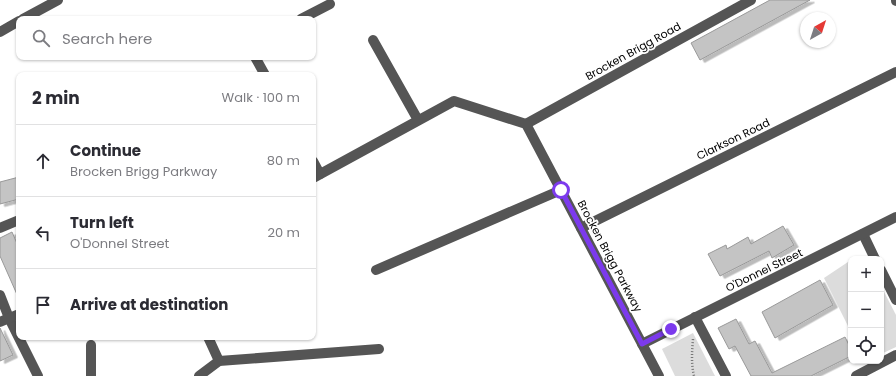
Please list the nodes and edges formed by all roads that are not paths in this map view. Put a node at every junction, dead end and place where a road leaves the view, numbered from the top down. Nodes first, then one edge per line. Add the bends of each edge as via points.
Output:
1 (58, 0) edge
2 (751, 0) edge
3 (330, 4) dead end
4 (29, 16) edge
5 (307, 16) edge
6 (16, 23) edge
7 (0, 32) edge
8 (373, 40) dead end
9 (257, 60) edge
10 (263, 72) edge
11 (896, 72) edge
12 (418, 120) junction
13 (526, 124) junction
14 (317, 176) edge
15 (561, 190) junction
16 (896, 217) edge
17 (16, 221) edge
18 (0, 228) edge
19 (581, 228) junction
20 (863, 234) junction
21 (874, 256) edge
22 (376, 270) dead end
23 (884, 276) edge
24 (0, 295) edge
25 (896, 300) edge
26 (16, 315) edge
27 (695, 317) junction
28 (5, 320) edge
29 (16, 339) edge
30 (17, 340) edge
31 (209, 340) edge
32 (642, 344) junction
33 (91, 345) dead end
34 (379, 348) dead end
35 (896, 355) edge
36 (219, 361) junction
37 (38, 376) edge
38 (91, 376) edge
39 (199, 376) edge
40 (660, 376) edge
41 (726, 376) edge
42 (856, 376) edge

1 - 4 street
2 - 13 street, Brocken Brigg Road
3 - 5 street
6 - 7 street
8 - 12 street
9 - 10 street
11 - 19 street, Clarkson Road
12 - 13 street via 454,101
12 - 14 street
13 - 15 street, Brocken Brigg Parkway
15 - 19 street, Brocken Brigg Parkway
15 - 22 street
16 - 20 street, O'Donnel Street
17 - 18 street
19 - 32 street, Brocken Brigg Parkway
20 - 21 street
20 - 27 street, O'Donnel Street
23 - 25 street
24 - 28 street
26 - 28 street
27 - 32 street, O'Donnel Street
27 - 41 street
28 - 29 street
30 - 37 street
31 - 36 street
32 - 40 street, Brocken Brigg Parkway
33 - 38 street
34 - 36 street
35 - 42 street
36 - 39 street

